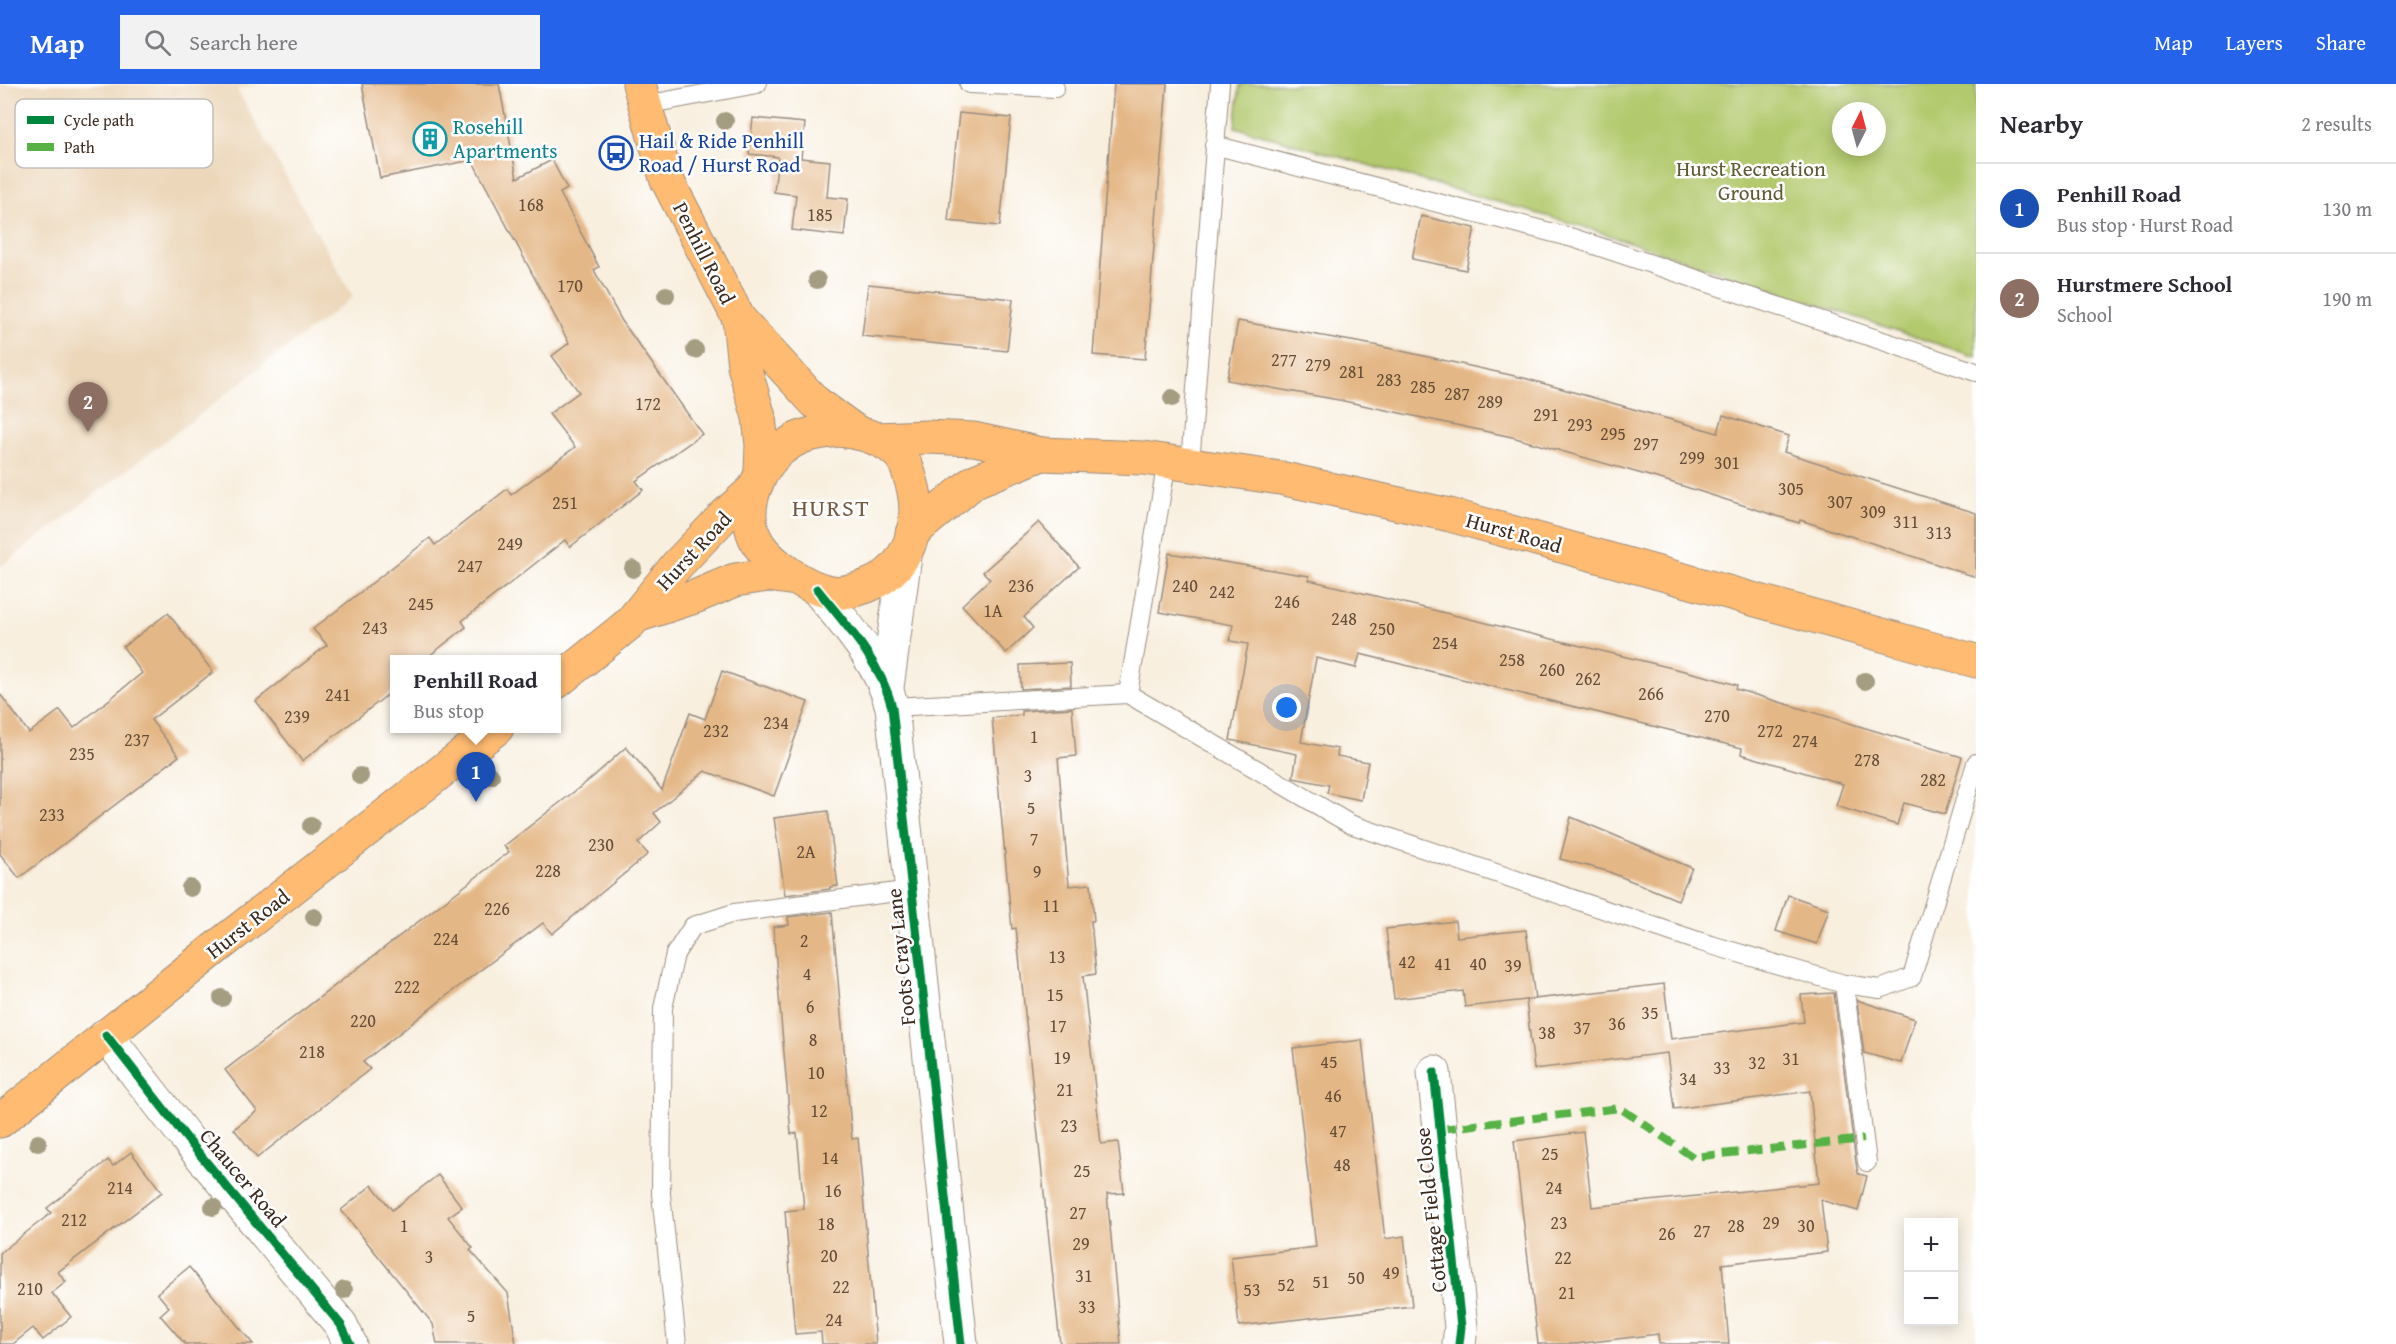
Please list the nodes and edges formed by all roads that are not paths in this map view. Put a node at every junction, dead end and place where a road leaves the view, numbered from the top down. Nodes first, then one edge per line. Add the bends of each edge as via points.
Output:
1 (757, 84) edge
2 (969, 84) edge
3 (1220, 84) edge
4 (1055, 88) dead end
5 (642, 94) edge
6 (1214, 145) junction
7 (739, 319) junction
8 (1976, 372) edge
9 (865, 435) junction
10 (1042, 454) junction
11 (1179, 463) junction
12 (758, 480) junction
13 (909, 545) junction
14 (807, 584) junction
15 (636, 616) junction
16 (1976, 661) edge
17 (561, 679) edge
18 (1128, 694) junction
19 (889, 697) junction
20 (492, 733) edge
21 (1976, 762) edge
22 (912, 890) junction
23 (1844, 984) junction
24 (106, 1035) junction
25 (1434, 1072) dead end
26 (0, 1121) edge
27 (1868, 1162) dead end
28 (350, 1344) edge
29 (677, 1344) edge
30 (961, 1344) edge
31 (1460, 1344) edge

1 - 5 lane
2 - 4 lane
3 - 6 lane
5 - 7 main road, Penhill Road via 666,178
6 - 8 lane via 1573,238
6 - 11 lane
7 - 9 main road, Penhill Road via 815,402
7 - 12 main road, Penhill Road via 744,366 759,417 762,445
9 - 10 main road, Hurst Road via 974,439
9 - 12 main road, Hurst Road via 817,432 790,442
9 - 13 main road via 893,449 907,466 915,495
10 - 11 main road, Hurst Road
10 - 13 main road, Hurst Road via 975,481
11 - 16 main road, Hurst Road via 1280,478 1450,515
11 - 18 lane
12 - 14 main road, Hurst Road via 750,519 756,540 773,562
12 - 15 main road, Hurst Road via 677,565
13 - 14 main road, Hurst Road via 891,573 857,590 832,592
13 - 19 street, Foots Cray Lane
14 - 15 main road, Hurst Road via 768,575 735,580
14 - 19 street, Foots Cray Lane via 856,636
15 - 17 main road, Hurst Road
18 - 19 lane
18 - 23 lane via 1350,824 1701,942
19 - 22 street, Foots Cray Lane
20 - 24 main road, Hurst Road
21 - 23 lane via 1912,977 1880,989
22 - 29 lane via 734,913 693,926 675,954 663,1008 661,1194
22 - 30 street, Foots Cray Lane
23 - 27 lane
24 - 26 main road, Hurst Road
24 - 28 street, Chaucer Road via 341,1325
25 - 31 street, Cottage Field Close

